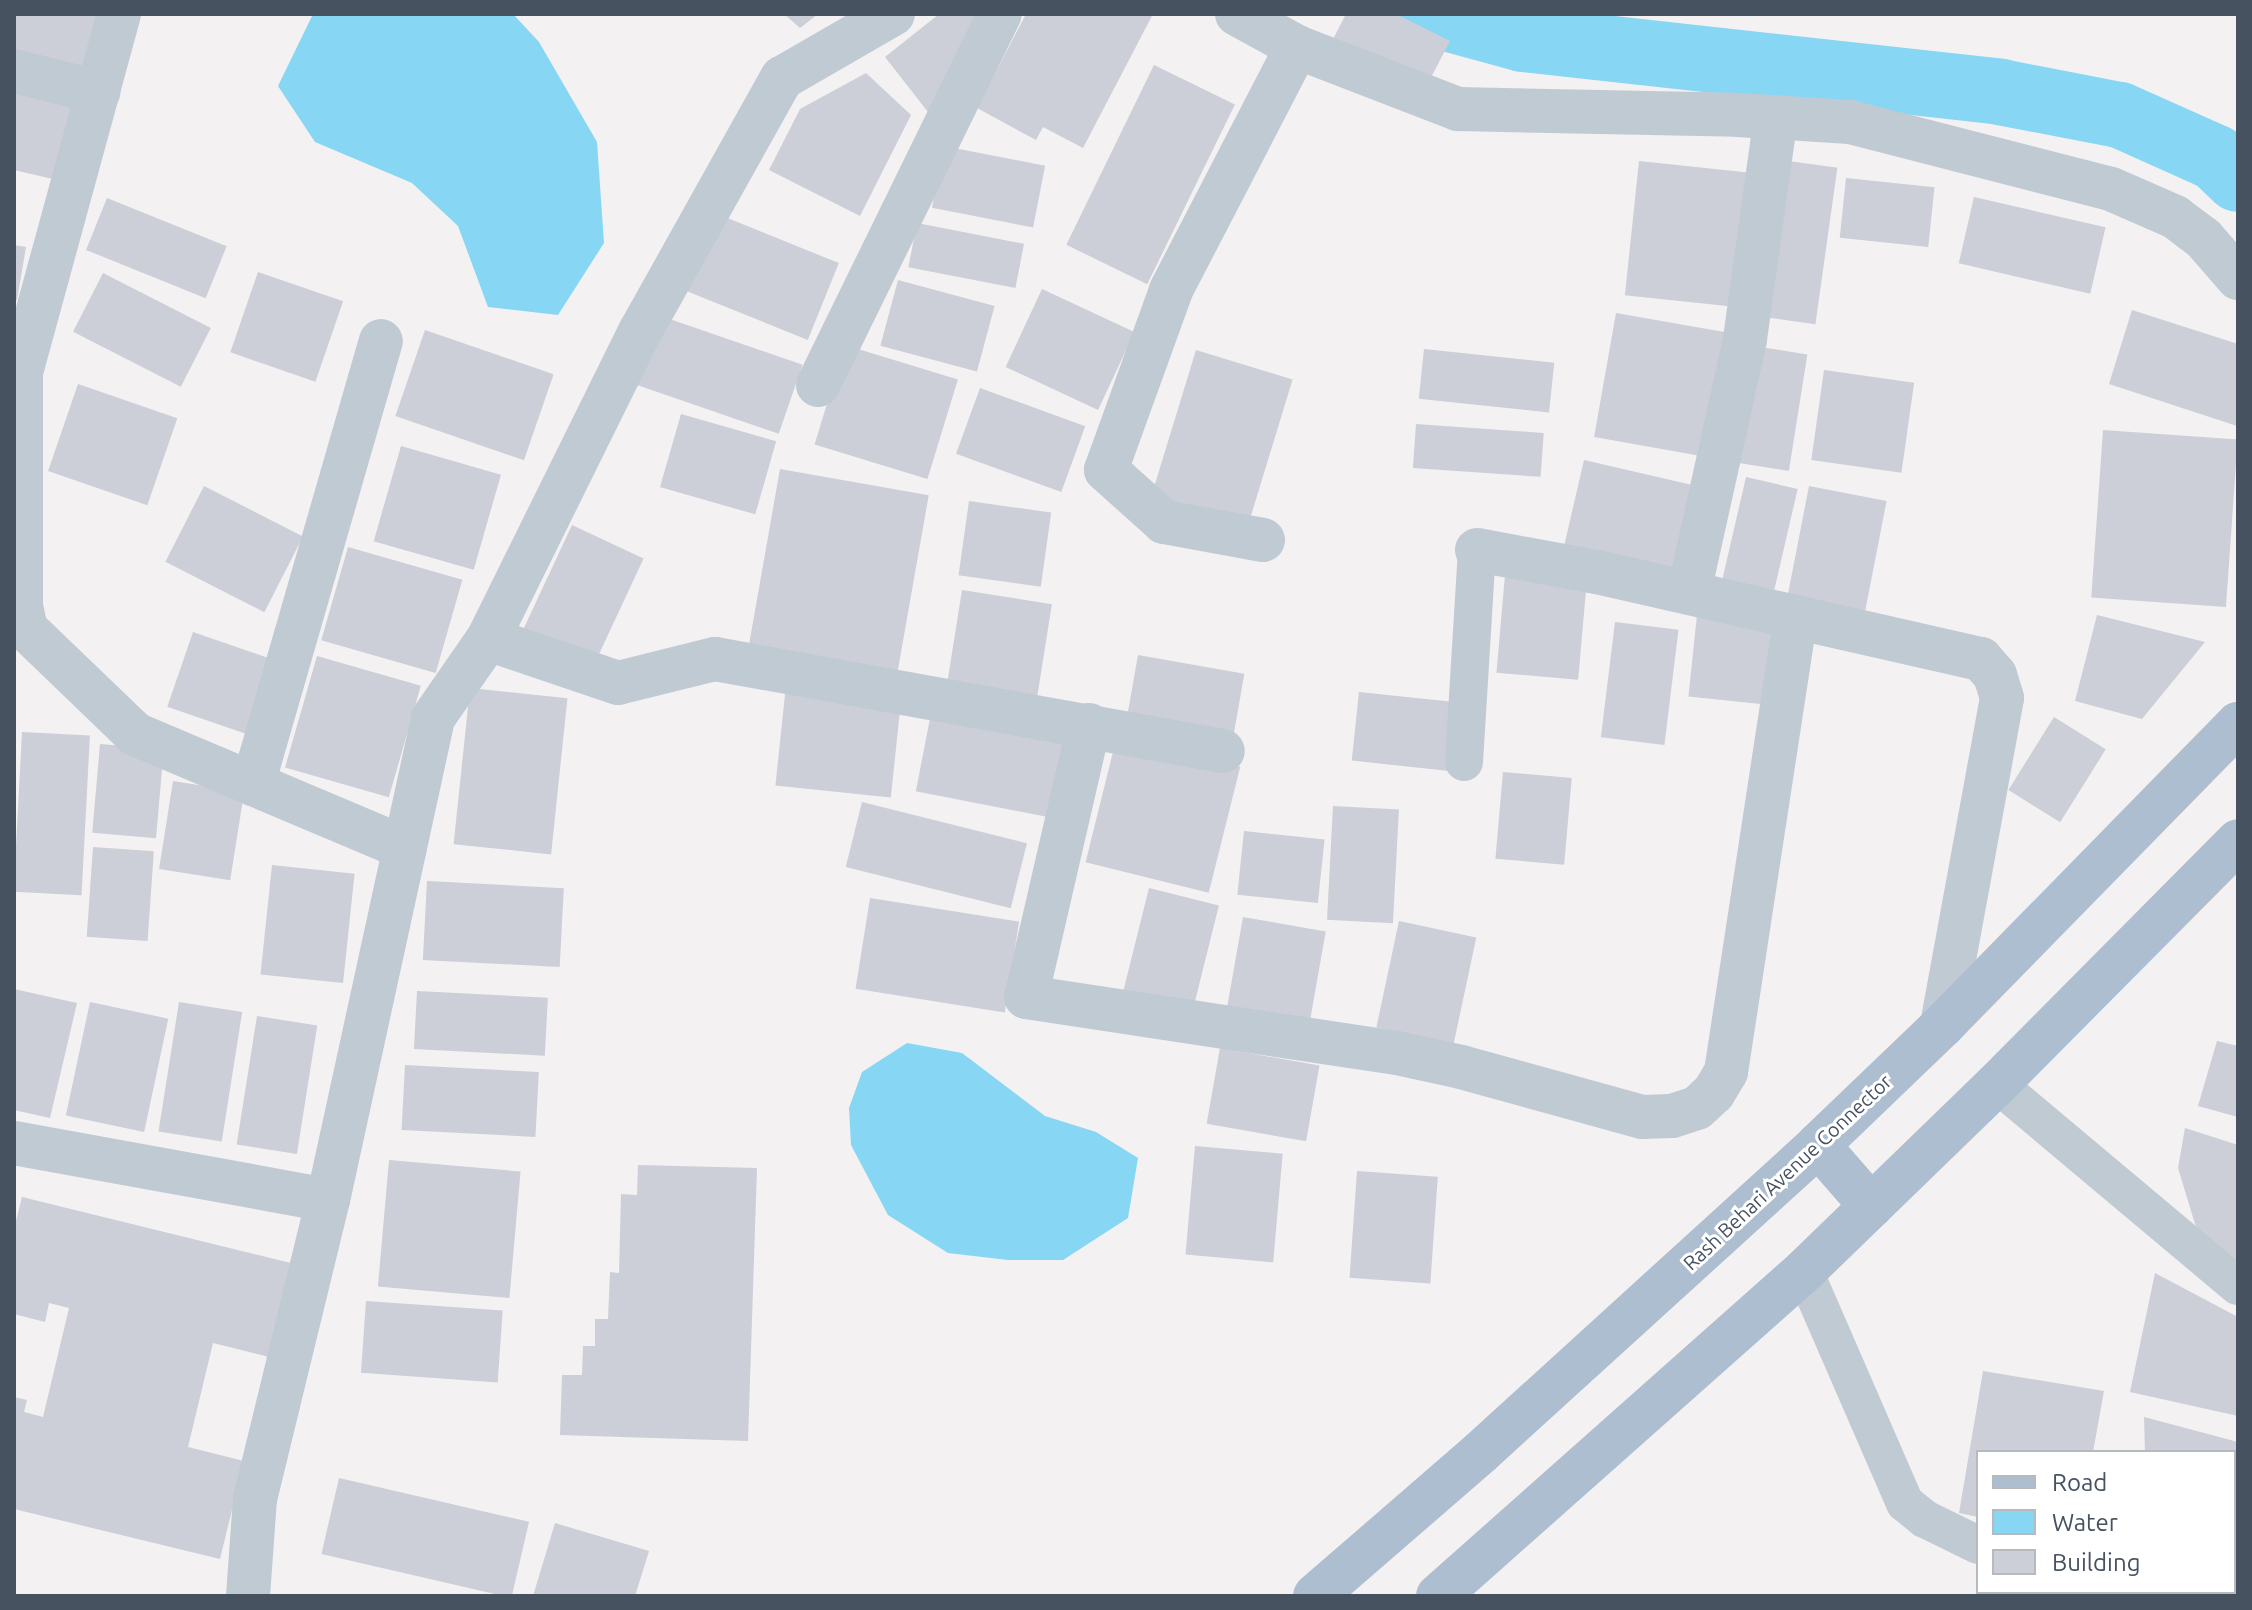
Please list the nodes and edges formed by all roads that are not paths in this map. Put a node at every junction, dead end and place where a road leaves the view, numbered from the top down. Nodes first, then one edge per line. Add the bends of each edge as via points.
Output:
1 (119, 14) edge
2 (893, 14) edge
3 (1000, 14) edge
4 (1237, 14) edge
5 (1297, 47) junction
6 (14, 71) edge
7 (98, 92) junction
8 (1776, 117) junction
9 (2238, 278) edge
10 (25, 313) edge
11 (381, 341) dead end
12 (818, 385) dead end
13 (1263, 540) dead end
14 (1477, 550) joint
15 (1689, 592) junction
16 (17, 606) edge
17 (1796, 617) junction
18 (488, 639) junction
19 (2238, 724) edge
20 (1089, 725) junction
21 (1223, 751) dead end
22 (1464, 762) dead end
23 (253, 784) junction
24 (2238, 841) edge
25 (405, 848) junction
26 (1942, 1026) junction
27 (1997, 1084) junction
28 (14, 1143) edge
29 (1818, 1145) junction
30 (328, 1200) junction
31 (1871, 1206) junction
32 (1804, 1271) junction
33 (2238, 1286) edge
34 (1976, 1544) edge
35 (248, 1596) edge
36 (1315, 1596) edge
37 (1438, 1596) edge

1 - 7 street
2 - 18 street via 782,78 641,330
3 - 12 street
4 - 5 street
5 - 8 street via 1458,109
5 - 13 street via 1171,290 1106,470 1164,522
6 - 7 street
7 - 10 street
8 - 9 street via 1850,122 2111,189 2175,217 2204,239
8 - 15 street via 1745,339
10 - 16 street
11 - 23 street
14 - 15 street
14 - 22 lane
15 - 17 street
16 - 23 street via 26,629 135,734
17 - 20 street via 1726,1072 1697,1108 1672,1116 1642,1117 1397,1053 1026,997
17 - 26 street via 1981,659 1995,675 2002,698
18 - 20 street via 618,683 715,659
18 - 25 street via 433,718
19 - 26 main road, Rash Behari Avenue Connector
20 - 21 street
23 - 25 street
24 - 27 main road
25 - 30 street
26 - 29 main road, Rash Behari Avenue Connector
27 - 31 main road
27 - 33 lane
28 - 30 street
29 - 31 main road
29 - 36 main road, Rash Behari Avenue Connector
30 - 35 street via 255,1499
31 - 32 main road
32 - 34 lane via 1905,1503
32 - 37 main road

